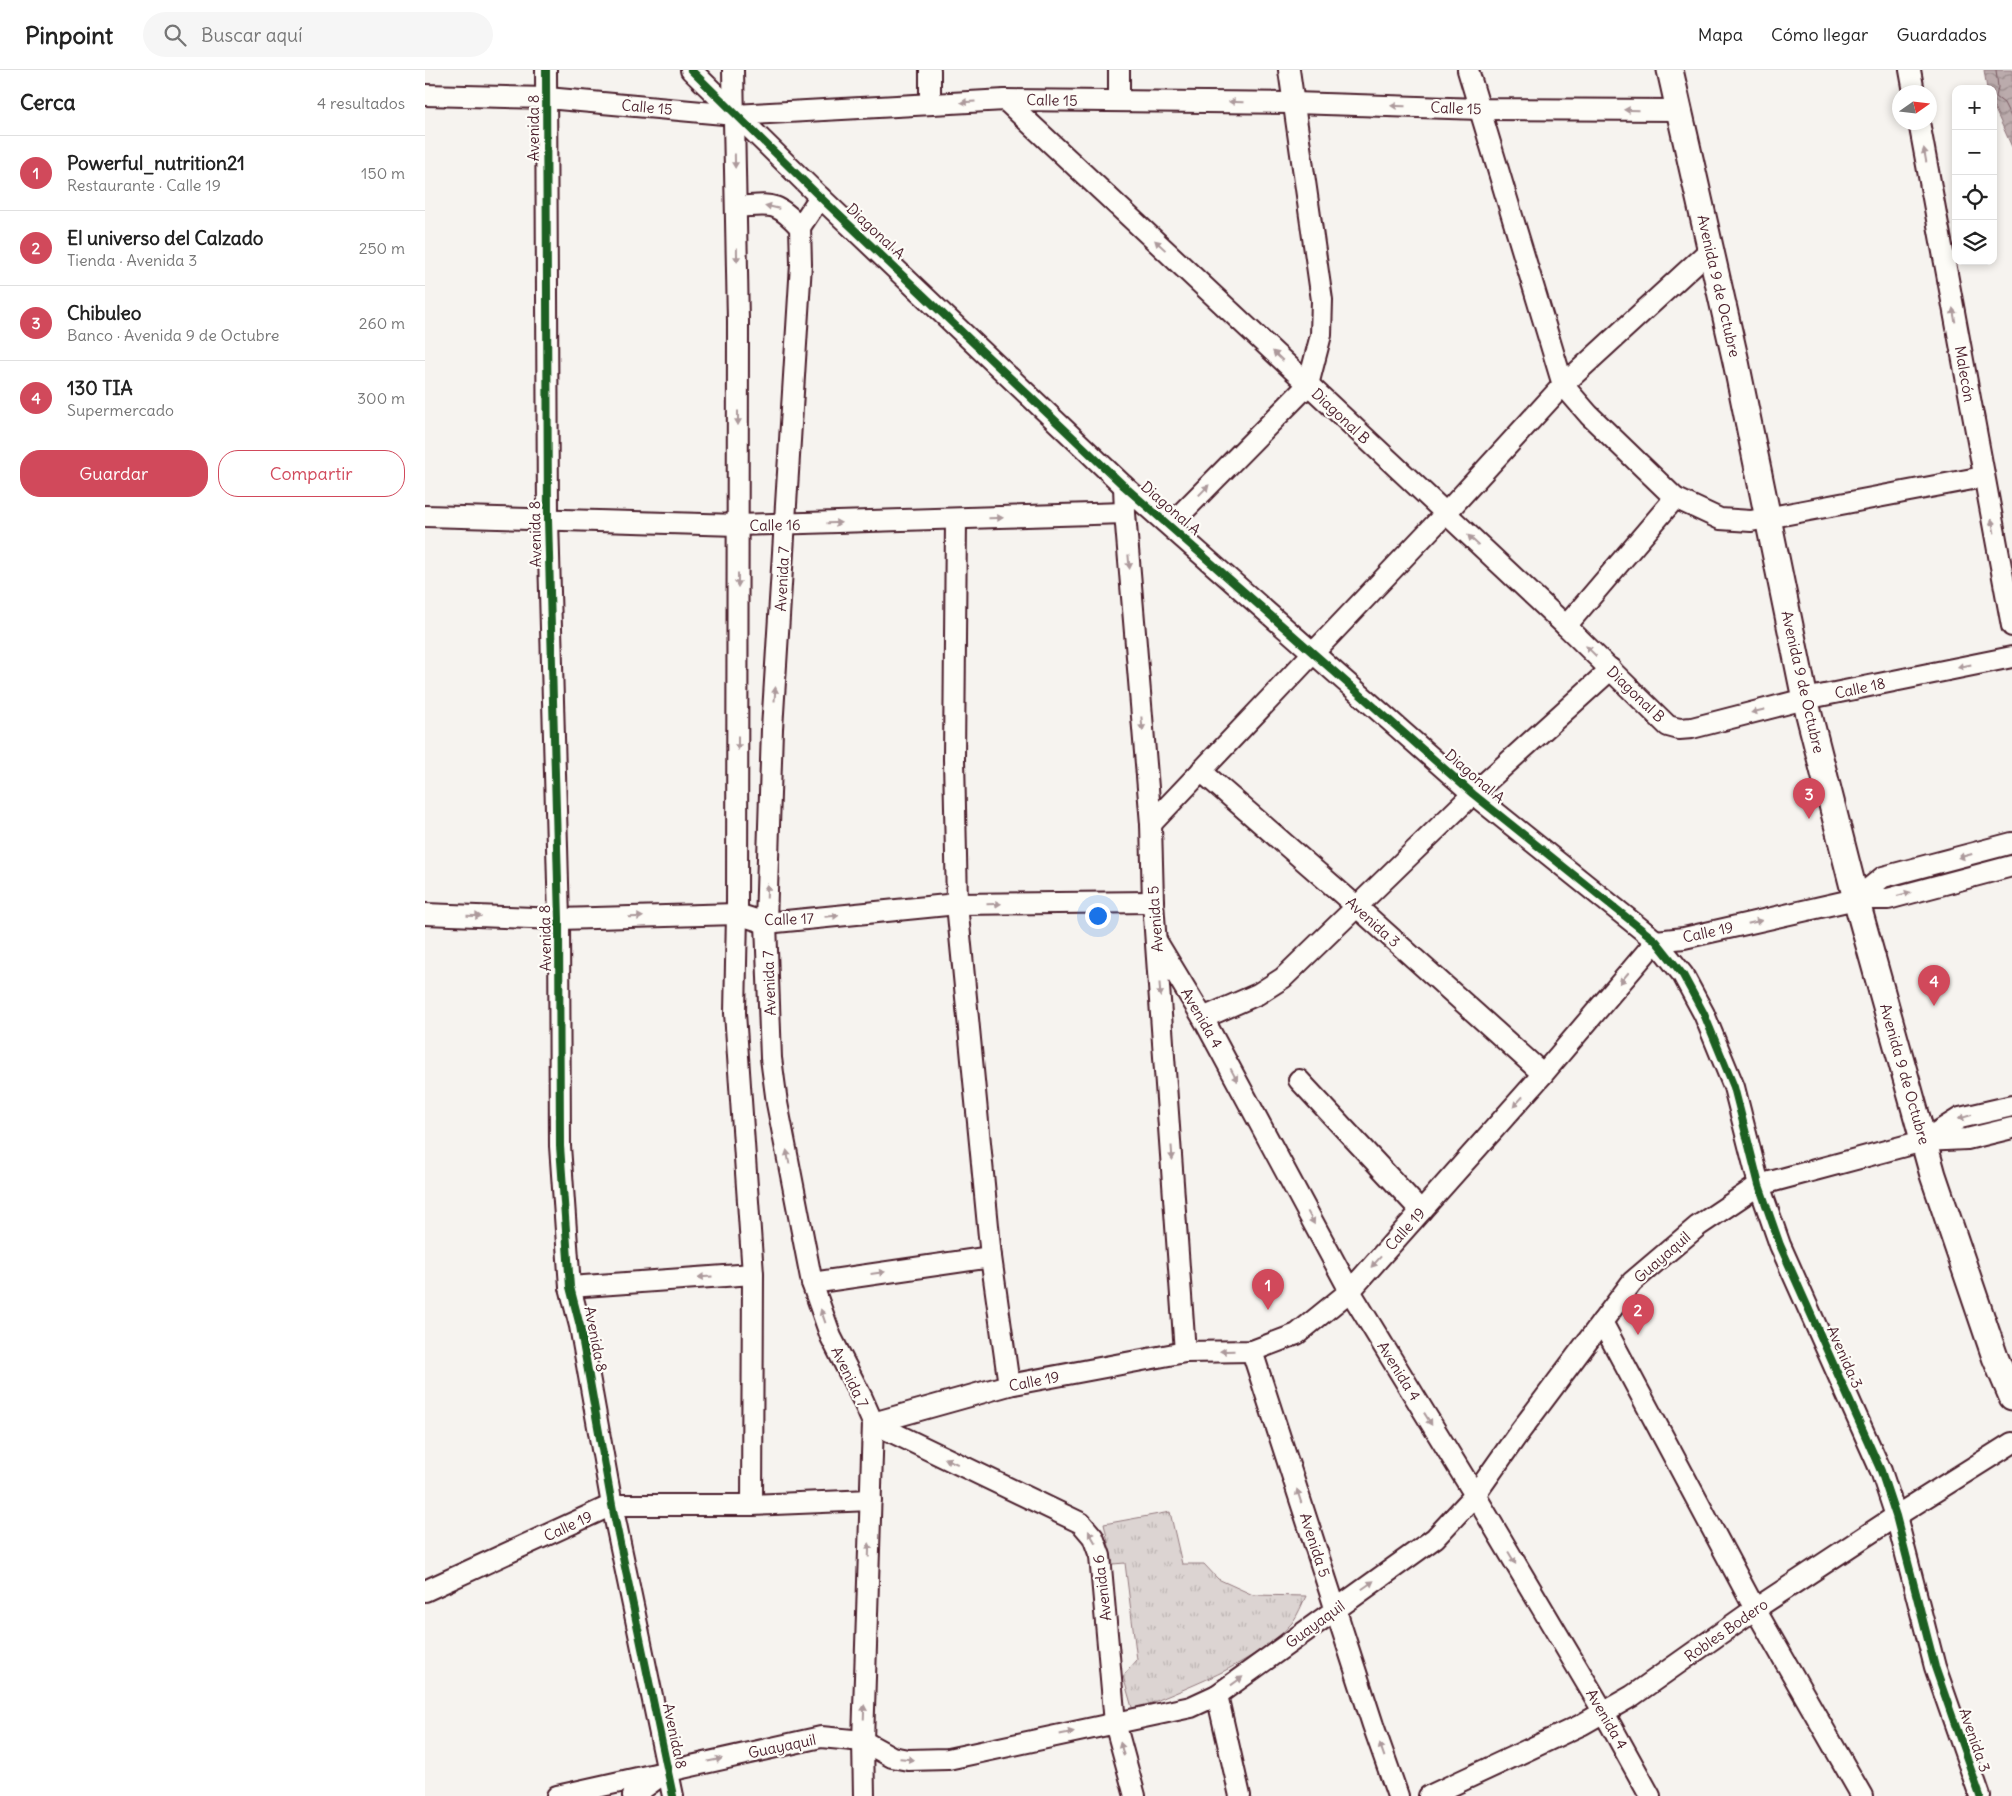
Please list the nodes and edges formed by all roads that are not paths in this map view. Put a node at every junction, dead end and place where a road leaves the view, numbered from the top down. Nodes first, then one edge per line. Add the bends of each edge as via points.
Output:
1 (546, 70) edge
2 (691, 70) edge
3 (733, 70) edge
4 (930, 70) edge
5 (1119, 70) edge
6 (1289, 70) edge
7 (1468, 70) edge
8 (1670, 70) edge
9 (1910, 70) edge
10 (1913, 85) edge
11 (425, 95) edge
12 (547, 98) junction
13 (1005, 100) junction
14 (1119, 101) junction
15 (1294, 103) junction
16 (930, 104) junction
17 (1480, 108) junction
18 (1679, 110) junction
19 (735, 115) junction
20 (1920, 130) edge
21 (820, 197) junction
22 (736, 207) junction
23 (800, 227) junction
24 (1711, 249) junction
25 (1308, 384) junction
26 (1563, 385) junction
27 (1983, 477) junction
28 (1125, 486) junction
29 (1675, 498) junction
30 (1125, 513) junction
31 (1445, 514) junction
32 (425, 516) edge
33 (1768, 518) junction
34 (548, 519) junction
35 (955, 519) junction
36 (738, 525) junction
37 (785, 525) junction
38 (1170, 525) junction
39 (1566, 626) junction
40 (2012, 626) edge
41 (1314, 652) junction
42 (2012, 656) edge
43 (1611, 669) junction
44 (1805, 699) junction
45 (1679, 729) joint
46 (1201, 772) junction
47 (1473, 794) junction
48 (1151, 824) junction
49 (2012, 843) edge
50 (2012, 866) edge
51 (1848, 901) junction
52 (1153, 902) junction
53 (957, 904) junction
54 (1356, 906) junction
55 (425, 914) edge
56 (737, 914) junction
57 (559, 919) junction
58 (766, 923) junction
59 (1656, 941) junction
60 (1157, 942) junction
61 (1203, 1018) junction
62 (1543, 1074) junction
63 (1299, 1080) dead end
64 (2012, 1106) edge
65 (2012, 1128) edge
66 (1923, 1141) junction
67 (1759, 1185) junction
68 (1421, 1211) junction
69 (991, 1257) junction
70 (753, 1274) junction
71 (812, 1283) junction
72 (570, 1287) junction
73 (1350, 1291) junction
74 (1601, 1322) junction
75 (1252, 1350) junction
76 (1185, 1352) junction
77 (1009, 1385) junction
78 (2012, 1397) edge
79 (873, 1423) junction
80 (2012, 1443) edge
81 (1475, 1495) junction
82 (871, 1500) junction
83 (612, 1505) junction
84 (752, 1505) junction
85 (1896, 1516) junction
86 (425, 1591) edge
87 (1336, 1608) junction
88 (1755, 1609) junction
89 (1217, 1695) junction
90 (1603, 1711) junction
91 (1115, 1723) junction
92 (863, 1741) junction
93 (668, 1771) junction
94 (557, 1796) edge
95 (633, 1796) edge
96 (673, 1796) edge
97 (864, 1796) edge
98 (1135, 1796) edge
99 (1240, 1796) edge
100 (1398, 1796) edge
101 (1429, 1796) edge
102 (1650, 1796) edge
103 (1861, 1796) edge
104 (1980, 1796) edge

1 - 12 street, Avenida 8
2 - 19 street, Diagonal A
3 - 19 street
4 - 16 street
5 - 14 street
6 - 15 street
7 - 17 street
8 - 18 main road, Avenida 9 de Octubre
9 - 10 street
11 - 12 street, Calle 15
12 - 19 street, Calle 15
12 - 34 street, Avenida 8
13 - 14 street, Calle 15
13 -> 16 street, Calle 15
25 -> 13 street, Diagonal B
15 -> 14 street, Calle 15
17 -> 15 street, Calle 15
15 - 25 street via 1322,300 1321,335
16 - 19 street, Calle 15
18 -> 17 street, Calle 15
17 - 26 street
18 - 24 main road, Avenida 9 de Octubre
19 - 21 street, Diagonal A
19 -> 22 street
27 -> 20 street, Malecón
21 - 23 street
21 - 28 street, Diagonal A
23 -> 22 street via 784,210 769,205
22 -> 36 street
23 - 37 street, Avenida 7 via 801,264
24 - 26 street
24 - 33 main road, Avenida 9 de Octubre
25 - 31 street, Diagonal B
38 -> 25 street
26 - 29 street via 1589,415
26 - 31 street
27 - 33 street
40 -> 27 street, Malecón
28 - 30 street, Avenida 5
28 - 38 street, Diagonal A
29 - 33 street via 1721,519 1751,521
29 - 39 street
35 -> 30 street, Calle 16
30 -> 48 street, Avenida 5
39 -> 31 street, Diagonal B
31 - 41 street
32 - 34 street, Calle 16
33 - 44 main road, Avenida 9 de Octubre
34 - 36 street, Calle 16
34 - 57 street, Avenida 8
37 -> 35 street, Calle 16
35 - 53 street
36 - 37 street, Calle 16
36 -> 56 street
58 -> 37 street, Avenida 7 via 772,729
38 - 41 street, Diagonal A
43 -> 39 street, Diagonal B
41 - 46 street
41 - 47 street, Diagonal A
42 -> 44 street, Calle 18
43 - 45 street, Diagonal B via 1668,726
43 - 47 street
44 -> 45 street, Calle 18
44 - 51 main road, Avenida 9 de Octubre
46 - 48 street
46 - 54 street, Avenida 3
47 - 54 street
47 - 59 street, Diagonal A
48 - 52 street, Avenida 5
49 -> 51 street, Calle 19 via 1883,877
51 -> 50 street, Calle 19 via 1887,899
59 -> 51 street, Calle 19 via 1684,938
51 - 66 main road, Avenida 9 de Octubre
53 -> 52 street, Calle 17
52 - 60 street, Avenida 5
58 -> 53 street, Calle 17
53 - 69 street
54 - 61 street via 1283,978 1258,994
54 - 62 street, Avenida 3
55 -> 57 street, Calle 17
57 -> 56 street, Calle 17
56 - 58 street, Calle 17
56 - 70 street via 735,1013
57 - 72 street, Avenida 8 via 560,1146
71 -> 58 street, Avenida 7 via 772,1067
59 -> 62 street, Calle 19
59 - 67 street, Avenida 3 via 1683,975 1704,1014 1733,1087
60 - 61 street, Avenida 4
60 -> 76 street, Avenida 5
61 -> 73 street, Avenida 4
62 -> 68 street, Calle 19
63 - 68 street
64 -> 66 street, Guayaquil via 1960,1118
65 - 66 street, Guayaquil via 1967,1139
66 - 67 street, Guayaquil
66 - 78 main road, Avenida 9 de Octubre via 1995,1357
67 - 74 street, Guayaquil via 1698,1226 1633,1282
67 - 85 street, Avenida 3 via 1780,1245 1881,1471
68 -> 73 street, Calle 19
71 -> 69 street
69 - 77 street
70 -> 72 street
70 - 84 street
79 -> 71 street, Avenida 7 via 831,1337
72 - 83 street, Avenida 8
73 - 75 street, Calle 19 via 1297,1334
73 -> 81 street, Avenida 4
74 - 81 street, Guayaquil
74 - 88 street
75 -> 76 street, Calle 19
87 -> 75 street, Avenida 5
76 - 77 street, Calle 19
77 - 79 street, Calle 19
79 - 82 street, Avenida 7
91 -> 79 street, Avenida 6 via 1100,1556 1093,1537 1081,1523
80 - 85 street, Robles Bodero
87 -> 81 street, Guayaquil via 1435,1538
81 -> 90 street, Avenida 4
82 - 84 street, Calle 19
92 -> 82 street, Avenida 7
83 - 84 street, Calle 19
83 - 86 street, Calle 19
83 - 93 street, Avenida 8
85 - 88 street, Robles Bodero
85 - 104 street, Avenida 3 via 1935,1667
89 -> 87 street, Guayaquil
100 -> 87 street, Avenida 5
88 - 90 street, Robles Bodero via 1632,1696
88 - 103 street
89 - 91 street, Guayaquil via 1191,1707
89 - 99 street
90 - 101 street, Robles Bodero via 1581,1725
90 - 102 street, Avenida 4
92 -> 91 street, Guayaquil via 893,1758 948,1759
98 -> 91 street, Avenida 6
93 -> 92 street, Guayaquil via 821,1737
92 - 97 street, Avenida 7
93 - 94 street, Guayaquil
93 - 95 street
93 - 96 street, Avenida 8

